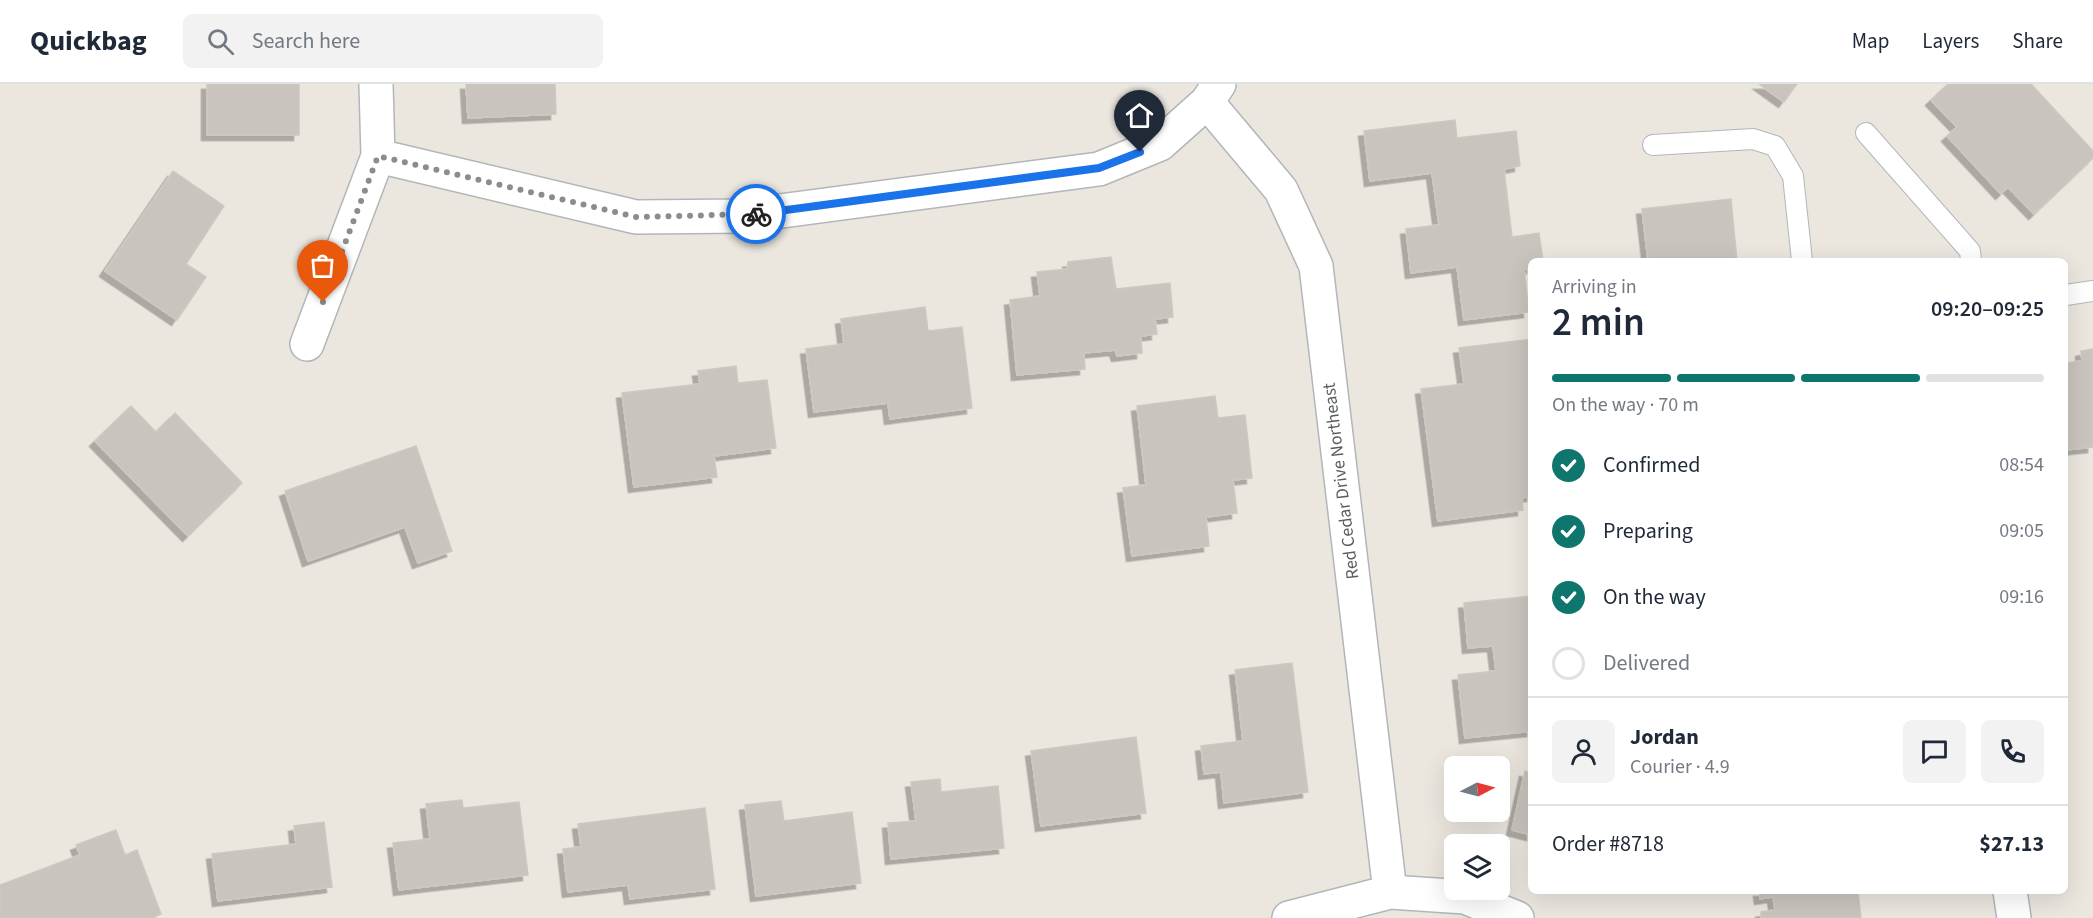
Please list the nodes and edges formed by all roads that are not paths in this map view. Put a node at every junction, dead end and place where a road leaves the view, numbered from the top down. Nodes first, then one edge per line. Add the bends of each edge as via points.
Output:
1 (376, 84) edge
2 (1213, 93) edge
3 (1866, 133) dead end
4 (1653, 145) dead end
5 (378, 156) junction
6 (1802, 258) edge
7 (1971, 258) edge
8 (2093, 291) edge
9 (2068, 295) edge
10 (307, 344) dead end
11 (1390, 892) junction
12 (2010, 894) edge
13 (1289, 918) edge
14 (1517, 918) edge
15 (2014, 918) edge

1 - 5 street
2 - 5 street via 1160,144 1099,168 743,216 636,217
2 - 11 street, Red Cedar Drive Northeast via 1281,190 1316,266
3 - 7 lane via 1970,251
4 - 6 lane via 1753,139 1775,146 1793,176
5 - 10 street
8 - 9 lane
11 - 13 street
11 - 14 street via 1465,897
12 - 15 street

